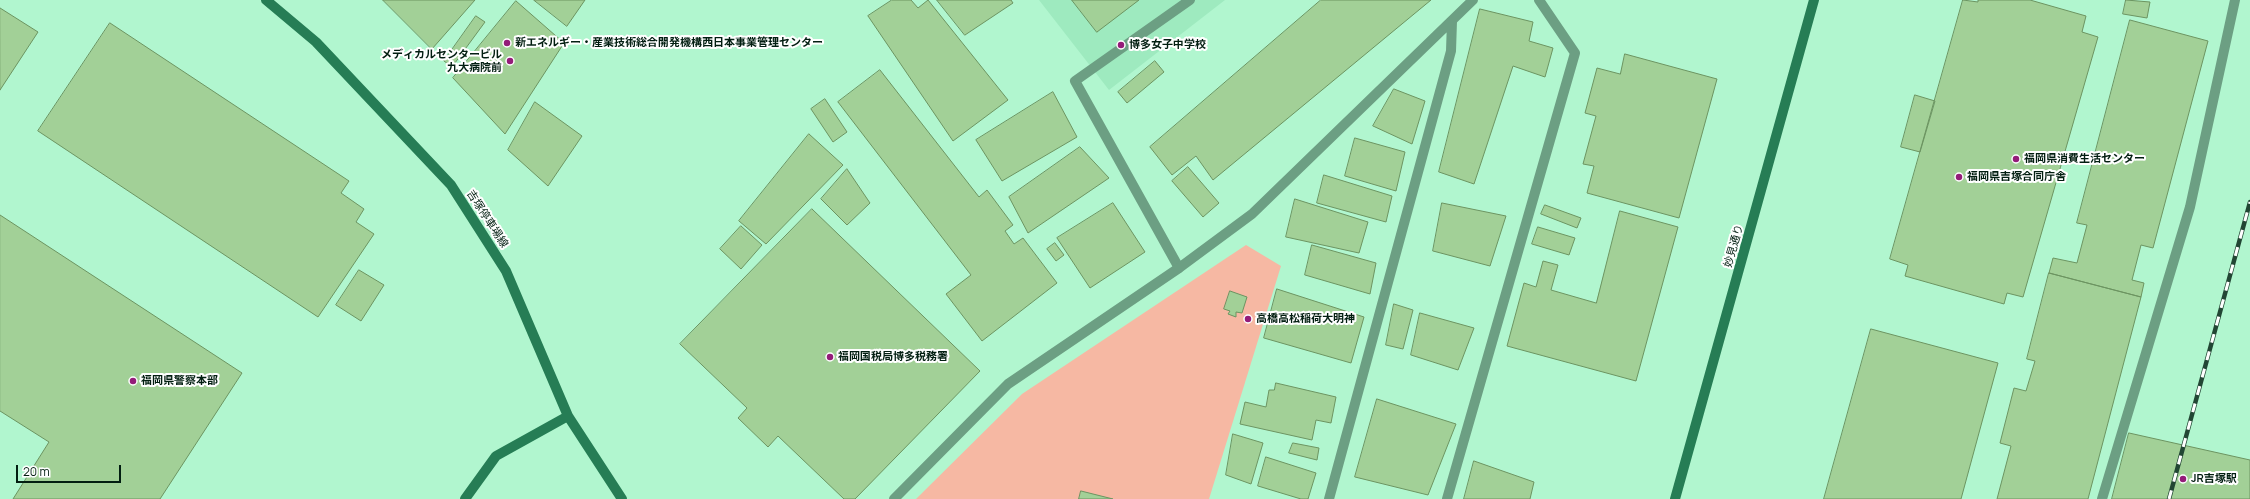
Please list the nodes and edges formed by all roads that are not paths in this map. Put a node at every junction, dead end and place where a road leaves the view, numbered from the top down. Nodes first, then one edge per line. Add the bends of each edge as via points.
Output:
1 (266, 0) edge
2 (1190, 0) edge
3 (1473, 0) edge
4 (1539, 0) edge
5 (1814, 0) edge
6 (2236, 0) edge
7 (1452, 21) junction
8 (1179, 268) junction
9 (568, 416) junction
10 (465, 499) edge
11 (622, 499) edge
12 (894, 499) edge
13 (1329, 499) edge
14 (1447, 499) edge
15 (1676, 499) edge
16 (2102, 499) edge

1 - 9 main road, 吉塚停車場線 via 316,42 451,185 506,271
2 - 8 street via 1075,81
3 - 7 street
4 - 14 street via 1575,53
5 - 15 main road, 妙見通り
6 - 16 street via 2190,207
7 - 8 street via 1252,214
7 - 13 street via 1451,52
8 - 12 street via 1008,384
9 - 10 main road via 496,456
9 - 11 main road, 吉塚停車場線

